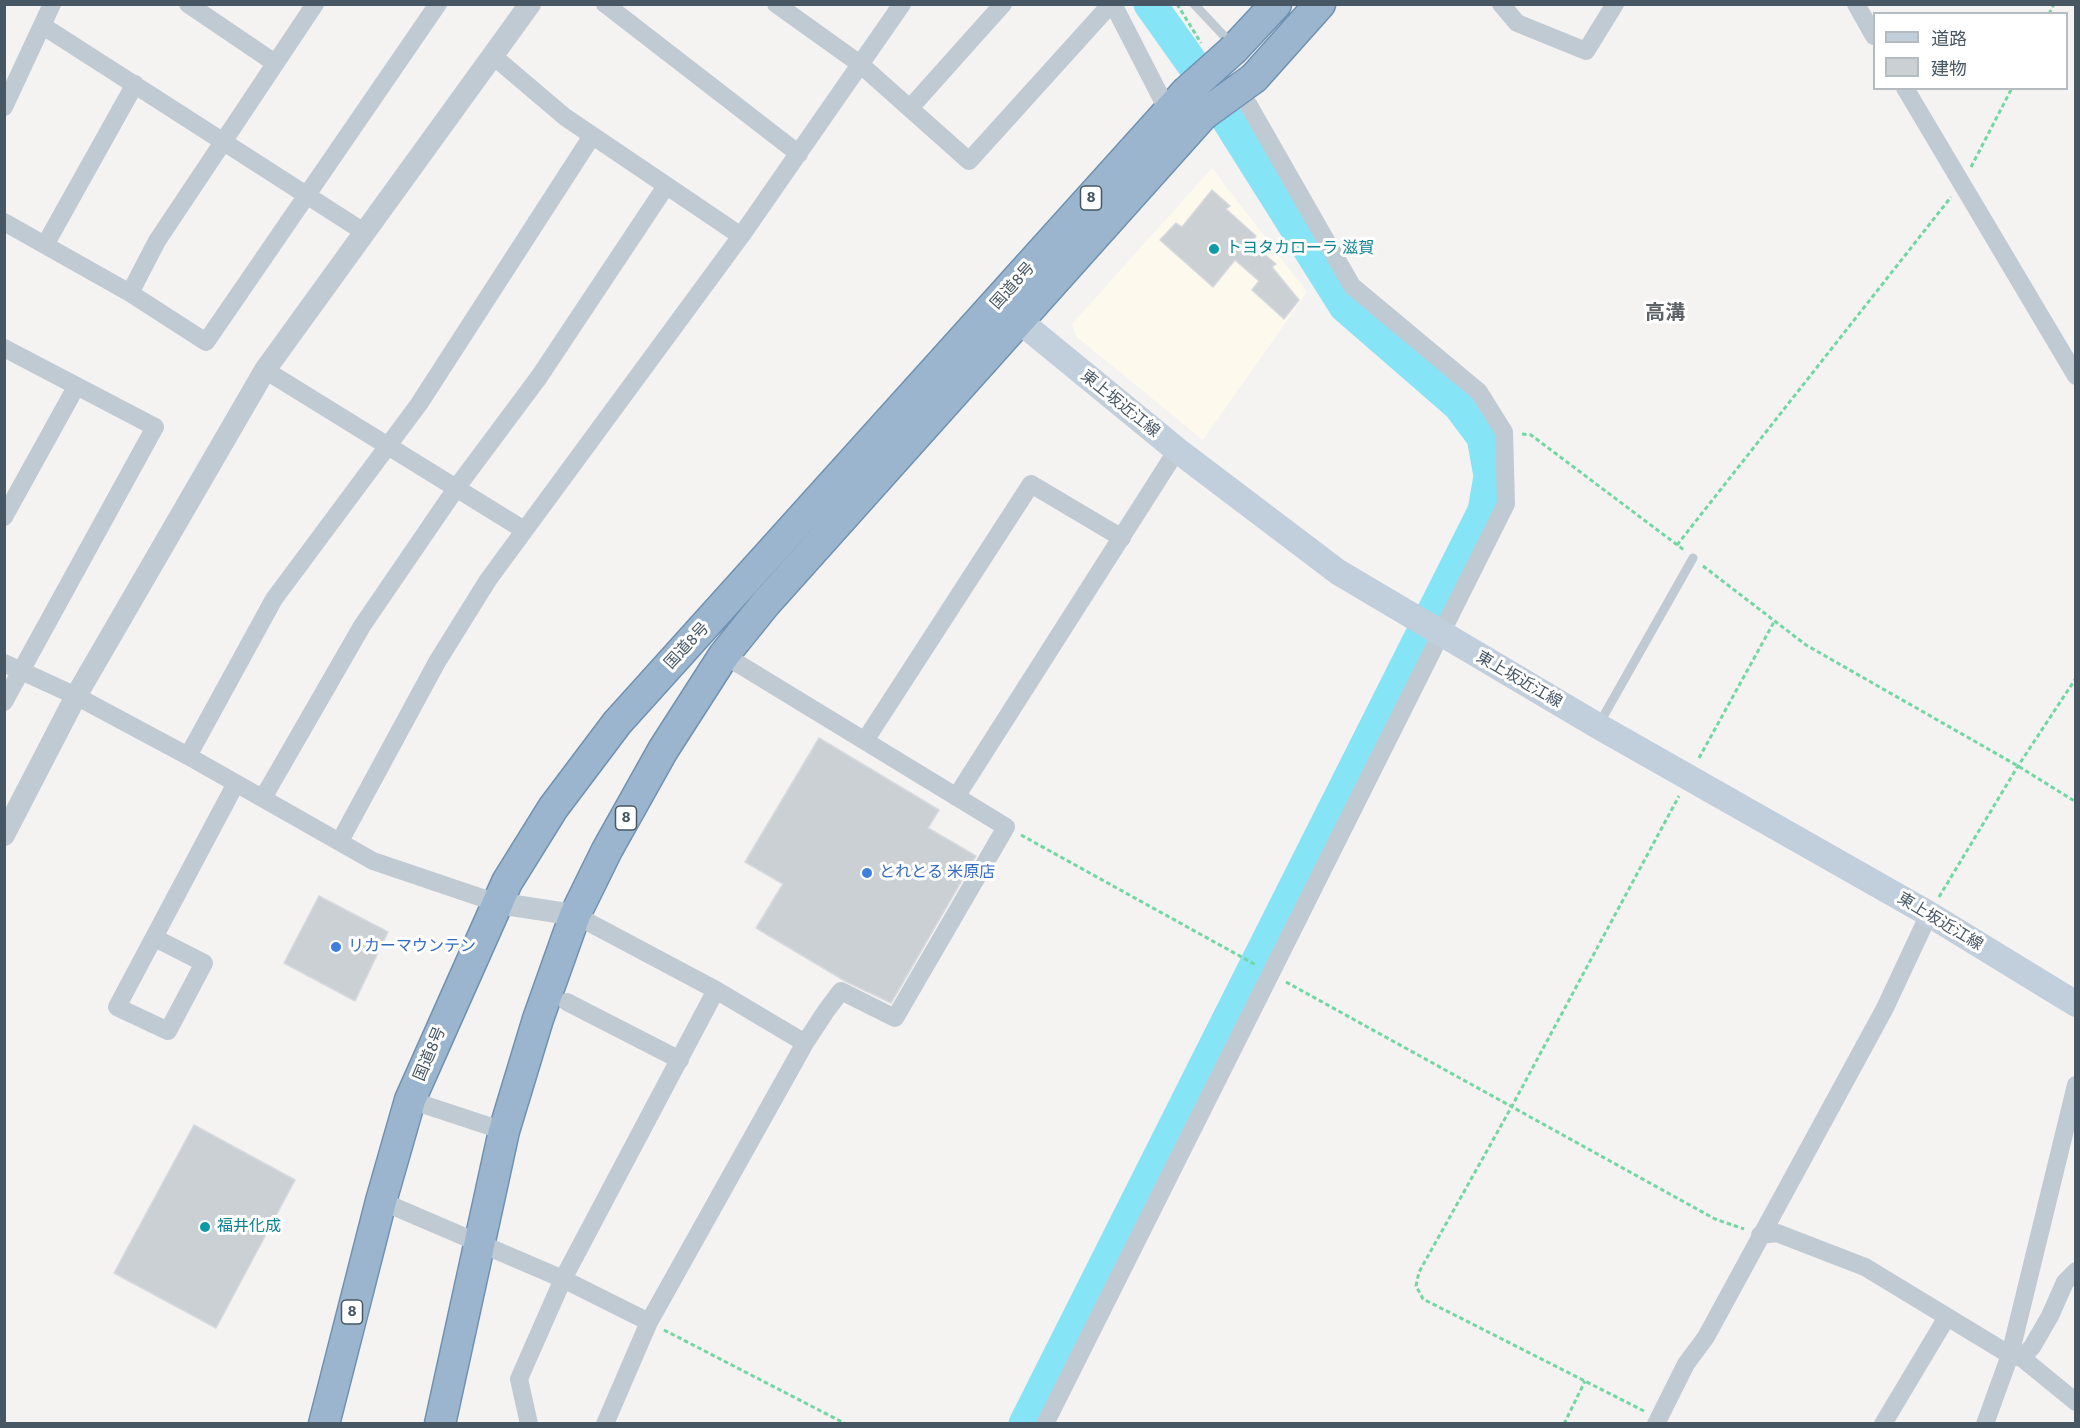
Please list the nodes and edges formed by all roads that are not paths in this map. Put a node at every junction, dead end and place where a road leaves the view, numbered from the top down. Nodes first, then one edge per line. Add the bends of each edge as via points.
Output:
1 (52, 4) edge
2 (188, 4) edge
3 (315, 4) edge
4 (438, 4) edge
5 (530, 4) edge
6 (605, 4) edge
7 (776, 4) edge
8 (902, 4) edge
9 (1003, 4) edge
10 (1112, 4) edge
11 (1194, 4) edge
12 (1276, 4) edge
13 (1320, 4) edge
14 (1501, 4) edge
15 (1856, 4) edge
16 (1614, 5) edge
17 (43, 26) junction
18 (1873, 33) edge
19 (1230, 43) junction
20 (492, 55) junction
21 (276, 63) junction
22 (860, 64) junction
23 (135, 84) junction
24 (1906, 90) edge
25 (1251, 91) junction
26 (1185, 106) junction
27 (4, 107) edge
28 (910, 108) junction
29 (592, 136) junction
30 (224, 139) junction
31 (799, 154) junction
32 (666, 186) junction
33 (307, 194) junction
34 (4, 222) edge
35 (364, 232) junction
36 (741, 236) junction
37 (45, 245) junction
38 (130, 293) junction
39 (1009, 312) junction
40 (4, 348) edge
41 (265, 370) junction
42 (2076, 376) edge
43 (76, 387) junction
44 (388, 443) junction
45 (1177, 450) junction
46 (457, 487) junction
47 (4, 517) edge
48 (524, 530) junction
49 (1122, 538) junction
50 (1693, 558) road end
51 (1431, 628) junction
52 (724, 655) junction
53 (12, 667) edge
54 (76, 696) junction
55 (4, 702) edge
56 (1598, 726) junction
57 (866, 739) junction
58 (188, 756) junction
59 (235, 785) junction
60 (956, 797) junction
61 (263, 798) junction
62 (4, 835) edge
63 (340, 841) junction
64 (497, 903) junction
65 (1929, 914) junction
66 (575, 915) junction
67 (155, 938) junction
68 (717, 990) junction
69 (567, 1002) dead end
70 (2076, 1004) edge
71 (805, 1043) junction
72 (680, 1060) junction
73 (2076, 1085) edge
74 (410, 1100) junction
75 (504, 1131) junction
76 (381, 1201) junction
77 (1760, 1235) junction
78 (479, 1242) junction
79 (2076, 1271) edge
80 (563, 1279) junction
81 (1947, 1317) junction
82 (650, 1322) junction
83 (2016, 1357) junction
84 (2076, 1402) edge
85 (1657, 1421) edge
86 (324, 1424) edge
87 (440, 1424) edge
88 (529, 1424) edge
89 (605, 1424) edge
90 (1045, 1424) edge
91 (1883, 1424) edge
92 (1985, 1424) edge

1 - 17 street
2 - 21 street
3 - 21 street
4 - 33 street
5 - 20 street
6 - 31 street
7 - 22 street
8 - 22 street
9 - 28 street
10 - 26 street
10 - 28 street via 969,161
11 - 19 lane
12 - 19 highway, 国道8号 / 8
13 - 25 highway, 国道8号 / 8
14 - 16 street via 1517,23 1586,51
15 - 18 street
17 - 23 street
17 - 27 street
19 - 26 highway, 国道8号 / 8, bridge
20 - 29 street
20 - 35 street
21 - 30 street
22 - 28 street
22 - 31 street
23 - 30 street
23 - 37 street
24 - 42 street
25 - 26 highway, 国道8号 / 8, bridge
25 - 51 street via 1352,286 1479,392 1504,432 1506,504
26 - 39 highway, 国道8号 / 8
29 - 32 street
29 - 44 street via 419,404
30 - 33 street
30 - 38 street via 158,241
31 - 36 street
32 - 36 street
32 - 46 street via 539,377
33 - 35 street
33 - 38 street via 206,342
34 - 37 street
35 - 41 street
36 - 48 street
37 - 38 street
39 - 45 main road, 東上坂近江線
39 - 52 highway, 国道8号 / 8
39 - 64 highway, 国道8号 / 8 via 616,723 553,808
40 - 43 street
41 - 44 street
41 - 54 street
43 - 47 street
43 - 53 street via 155,427
44 - 46 street
44 - 58 street via 274,599
45 - 49 street
45 - 51 main road, 東上坂近江線 via 1338,572
46 - 48 street
46 - 61 street via 362,626
48 - 63 street via 437,662
49 - 57 street via 1031,484
49 - 60 street
50 - 56 lane
51 - 56 main road, 東上坂近江線
51 - 90 street via 1272,974
52 - 57 street
52 - 66 highway, 国道8号 / 8 via 658,760
53 - 54 street
53 - 55 street
54 - 58 street
54 - 62 street
56 - 65 main road, 東上坂近江線
57 - 60 street
58 - 59 street
59 - 61 street
59 - 67 street
60 - 71 street via 1006,827 895,1018 841,991
61 - 63 street
63 - 64 street via 373,861
64 - 66 street
64 - 74 highway, 国道8号 / 8
65 - 70 main road, 東上坂近江線
65 - 77 street via 1885,1008
66 - 68 street
66 - 75 highway, 国道8号 / 8
67 - 67 street via 117,1007 168,1031 204,963
68 - 71 street
68 - 72 street
69 - 72 street
71 - 82 street
72 - 80 street
73 - 83 street
74 - 75 street
74 - 76 highway, 国道8号 / 8
75 - 78 highway, 国道8号 / 8
76 - 78 street
76 - 86 highway, 国道8号 / 8
77 - 81 street via 1777,1233 1865,1267
77 - 85 street
78 - 80 street
78 - 87 highway, 国道8号 / 8
79 - 83 street via 2065,1282 2044,1326
80 - 82 street
80 - 88 street via 519,1379
81 - 83 street
81 - 91 street
82 - 89 street
83 - 84 street
83 - 92 street

